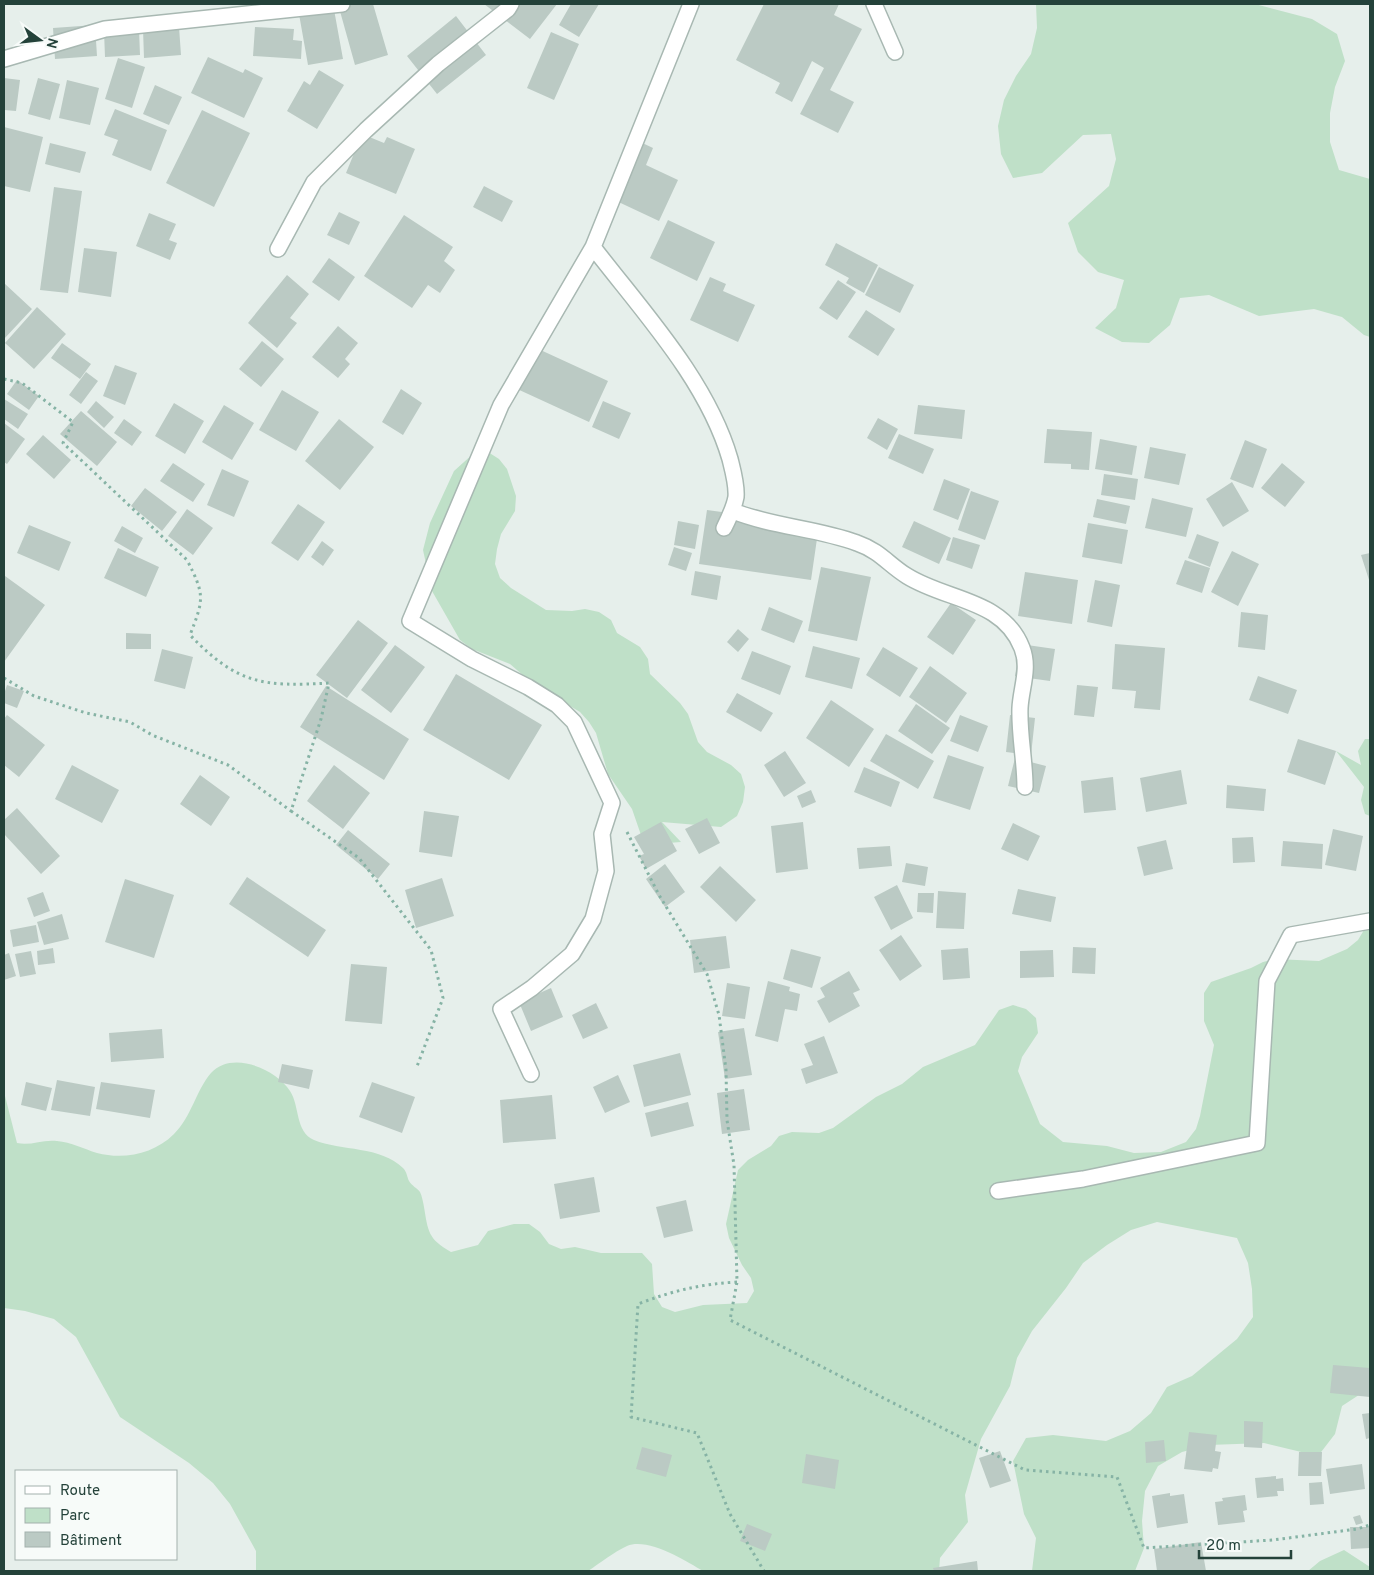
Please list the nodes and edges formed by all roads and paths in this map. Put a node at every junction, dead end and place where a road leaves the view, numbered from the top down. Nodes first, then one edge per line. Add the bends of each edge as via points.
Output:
1 (342, 4) edge
2 (511, 4) edge
3 (692, 4) edge
4 (874, 4) edge
5 (895, 52) dead end
6 (4, 59) edge
7 (593, 247) junction
8 (278, 249) dead end
9 (4, 379) edge
10 (733, 511) junction
11 (724, 528) dead end
12 (4, 678) edge
13 (1025, 787) dead end
14 (612, 803) junction
15 (291, 811) junction
16 (1370, 921) edge
17 (416, 1069) dead end
18 (530, 1074) dead end
19 (998, 1191) dead end
20 (737, 1282) junction
21 (1370, 1525) edge
22 (764, 1571) edge

1 - 6 street via 105,29
2 - 8 street via 431,71 314,182
3 - 7 street
4 - 5 street
7 - 10 street via 675,354 714,414 734,472 736,495
7 - 14 street via 501,405 410,621 557,705 574,722
9 - 15 path via 22,383 73,422 63,443 188,560 200,585 202,604 190,634 212,657 262,683 329,682 321,719
10 - 11 street
10 - 13 street via 858,543 884,556 908,576 978,606 1012,627 1023,650 1026,671 1020,707
12 - 15 path via 34,696 86,713 130,722 152,736 228,765
14 - 18 street via 602,834 606,871 593,919 572,954 501,1009
14 - 20 path via 659,895 707,974 719,1016 734,1165
15 - 17 path via 359,858 431,950 443,998
16 - 19 street via 1291,935 1271,974 1257,1143 1084,1179
20 - 21 path via 730,1320 1025,1470 1117,1477 1144,1548 1273,1540
20 - 22 path via 702,1284 638,1304 631,1417 697,1433 730,1514

